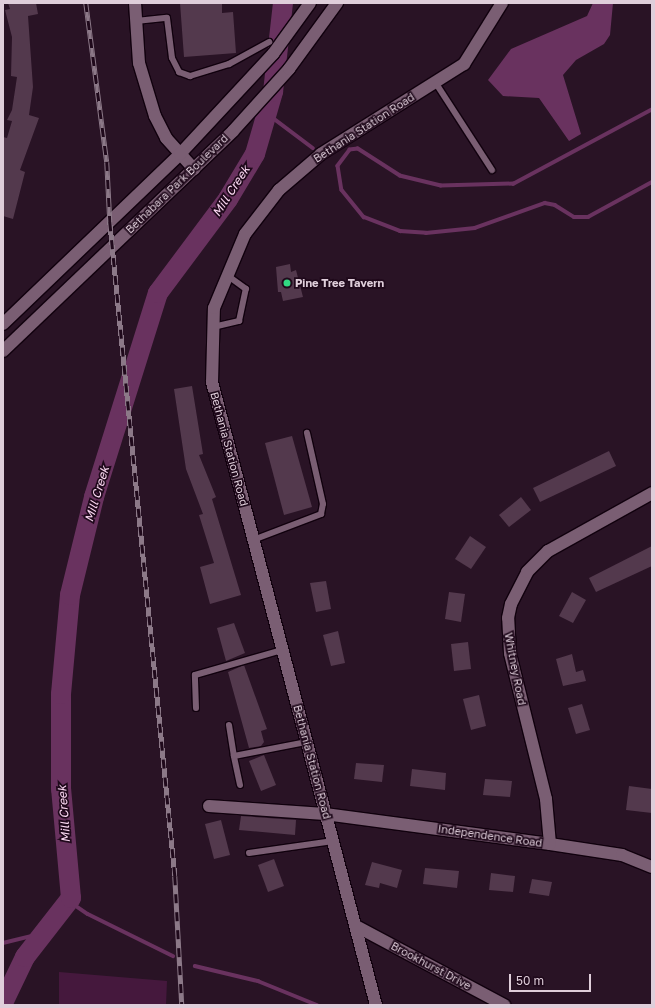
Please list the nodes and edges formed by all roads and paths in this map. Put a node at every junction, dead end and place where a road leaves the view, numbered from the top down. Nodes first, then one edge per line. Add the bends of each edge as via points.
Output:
1 (135, 3) edge
2 (310, 3) edge
3 (502, 3) edge
4 (336, 4) edge
5 (136, 20) junction
6 (269, 42) dead end
7 (435, 82) junction
8 (180, 154) junction
9 (194, 169) junction
10 (492, 170) dead end
11 (228, 275) junction
12 (3, 324) edge
13 (213, 327) junction
14 (3, 351) edge
15 (307, 433) dead end
16 (652, 493) edge
17 (253, 540) junction
18 (282, 650) junction
19 (196, 708) dead end
20 (229, 725) dead end
21 (306, 742) junction
22 (234, 756) junction
23 (240, 785) dead end
24 (209, 806) dead end
25 (325, 814) junction
26 (333, 841) junction
27 (550, 844) junction
28 (249, 853) dead end
29 (652, 867) edge
30 (358, 927) junction
31 (376, 1005) edge
32 (504, 1005) edge

1 - 5 street
2 - 8 street, Bethabara Park Boulevard via 273,54
3 - 7 street, Bethania Station Road via 464,64
4 - 9 street, Bethabara Park Boulevard via 289,69 233,131
5 - 6 lane via 167,18 172,58 179,72 190,76 229,64
5 - 8 street via 140,63 155,116 166,138
7 - 10 lane
7 - 11 street, Bethania Station Road via 321,154 279,190 245,234
8 - 9 street
8 - 12 street, Bethabara Park Boulevard
9 - 14 street, Bethabara Park Boulevard
11 - 13 street, Bethania Station Road via 214,308
11 - 13 lane via 246,289 239,321
13 - 17 street, Bethania Station Road via 212,382
15 - 17 lane via 323,504 321,514
16 - 27 street, Whitney Road via 548,551 527,572 511,604 510,653 546,799
17 - 18 street, Bethania Station Road
18 - 19 lane via 195,675
18 - 21 street, Bethania Station Road
20 - 22 lane
21 - 22 lane
21 - 25 street, Bethania Station Road
22 - 23 lane
24 - 25 street, Independence Road
25 - 26 street, Bethania Station Road
25 - 27 street, Independence Road
26 - 28 lane
26 - 30 street, Bethania Station Road
27 - 29 street, Independence Road via 622,855
30 - 31 street, Bethania Station Road
30 - 32 street, Brookhurst Drive

